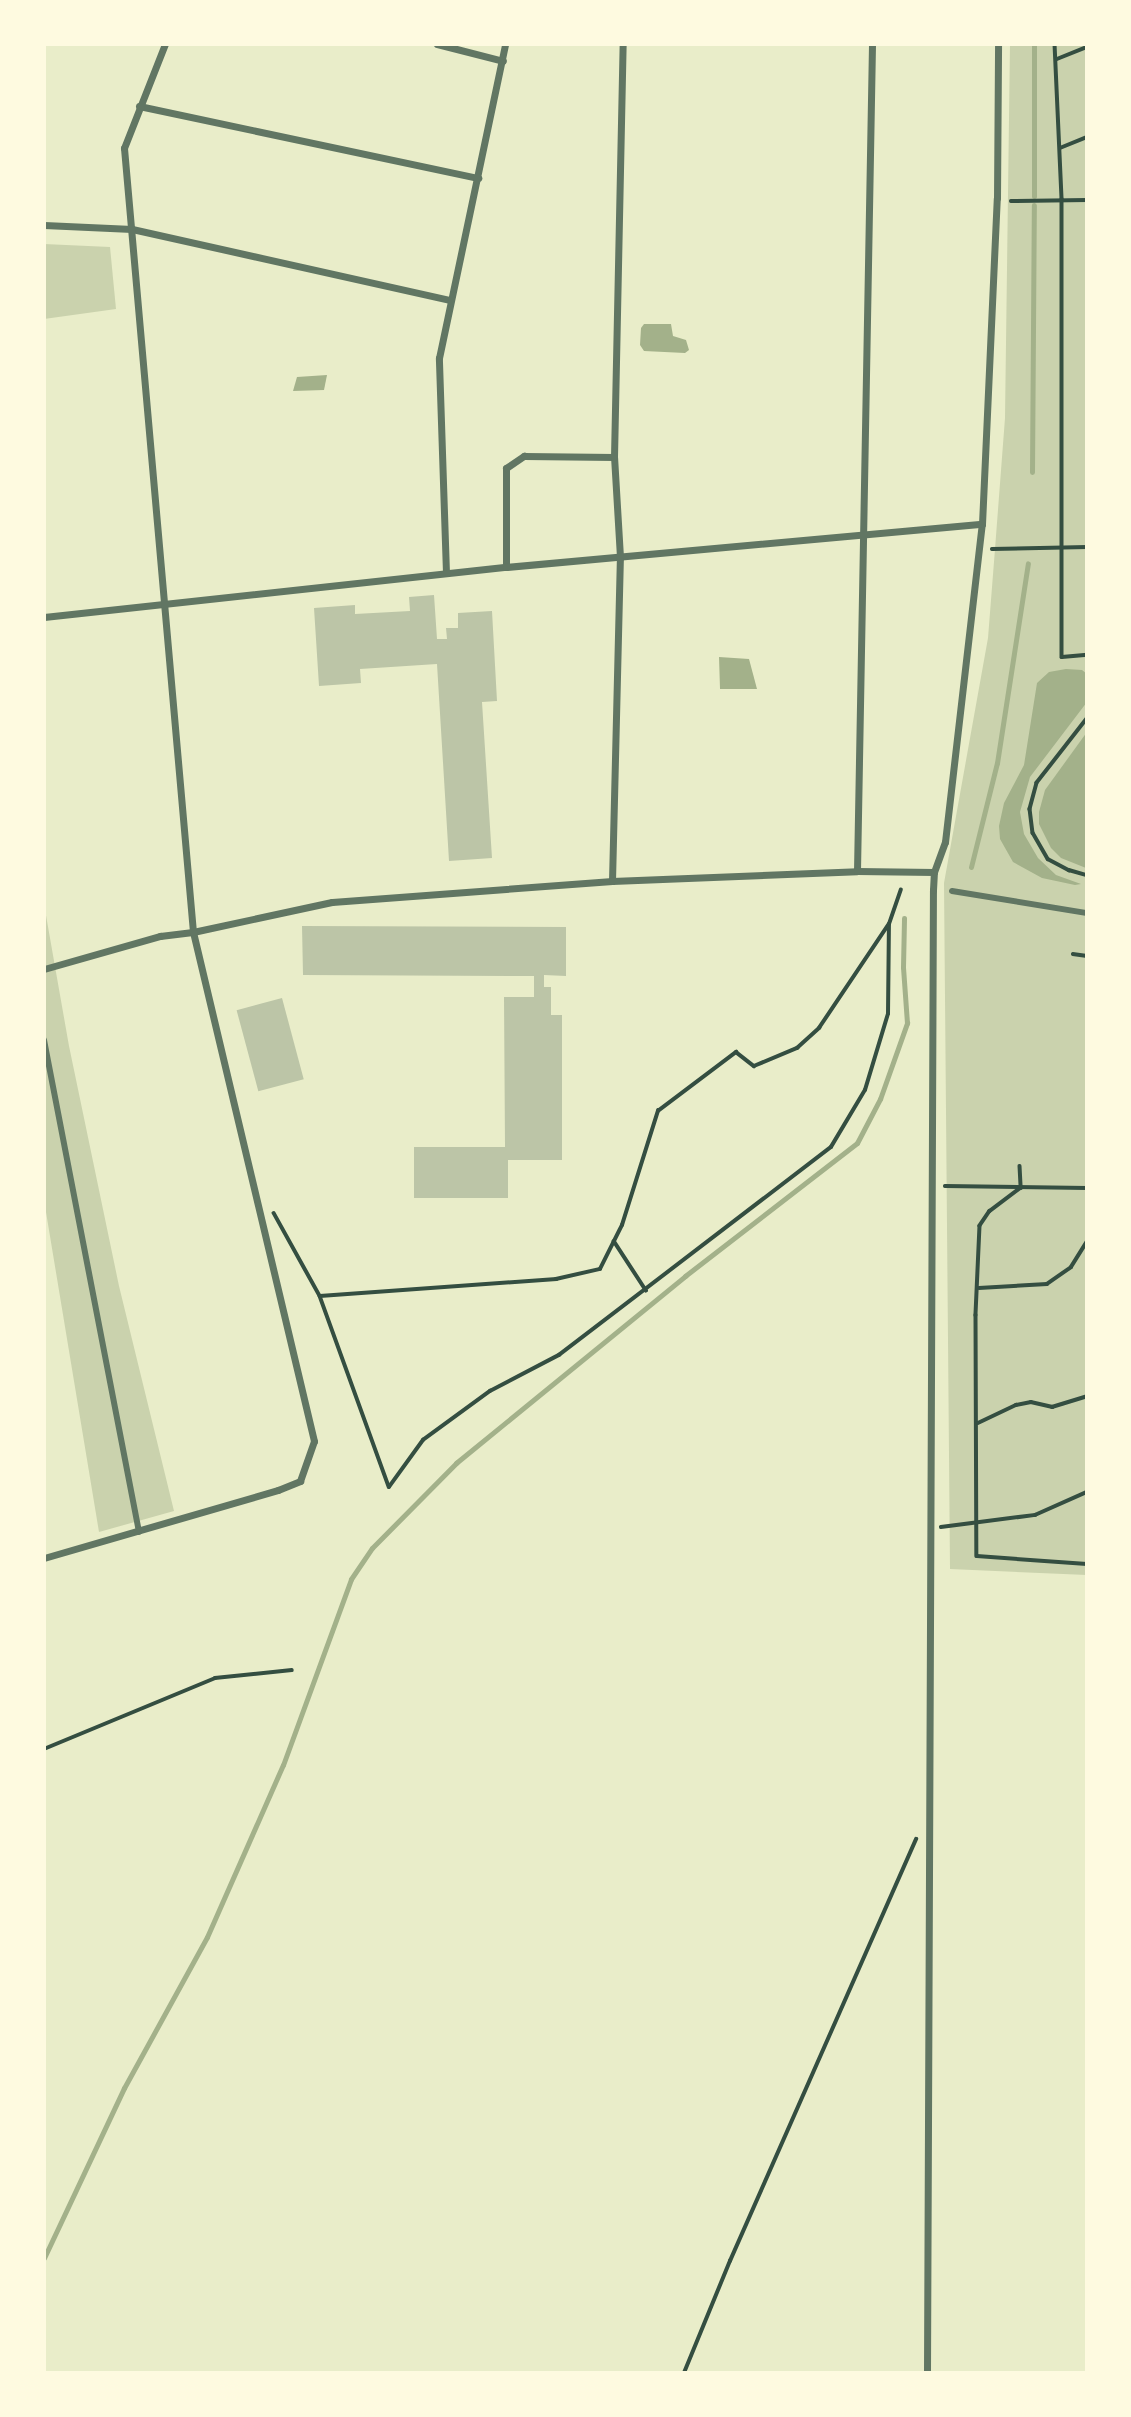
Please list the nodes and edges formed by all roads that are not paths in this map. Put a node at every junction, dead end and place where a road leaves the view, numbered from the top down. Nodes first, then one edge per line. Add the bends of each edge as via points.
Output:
1 (165, 44) edge
2 (437, 44) edge
3 (505, 44) edge
4 (623, 44) edge
5 (872, 44) edge
6 (998, 44) edge
7 (503, 61) junction
8 (139, 106) junction
9 (478, 178) junction
10 (44, 225) edge
11 (132, 229) junction
12 (449, 300) junction
13 (614, 457) junction
14 (982, 524) junction
15 (863, 534) junction
16 (620, 557) junction
17 (506, 567) junction
18 (446, 573) junction
19 (164, 606) junction
20 (44, 617) edge
21 (857, 872) junction
22 (934, 872) junction
23 (611, 881) junction
24 (952, 891) dead end
25 (1087, 913) edge
26 (193, 932) junction
27 (44, 969) edge
28 (44, 1040) edge
29 (139, 1532) junction
30 (44, 1558) edge
31 (927, 2373) edge

1 - 8 street
2 - 7 street
3 - 7 street
4 - 13 street
5 - 15 street
6 - 14 street via 997,198
7 - 9 street
8 - 9 street
8 - 11 street via 124,148
9 - 12 street
10 - 11 street
11 - 12 street
11 - 19 street
12 - 18 street via 439,358
13 - 16 street
13 - 17 street via 524,456 506,468
14 - 15 street
14 - 22 street via 945,842
15 - 16 street
15 - 21 street
16 - 17 street
16 - 23 street
17 - 18 street
18 - 19 street
19 - 20 street
19 - 26 street
21 - 22 street
21 - 23 street
22 - 31 street
23 - 26 street via 332,902
24 - 25 street
26 - 27 street via 160,936
26 - 29 street via 314,1441 300,1480
28 - 29 street
29 - 30 street

